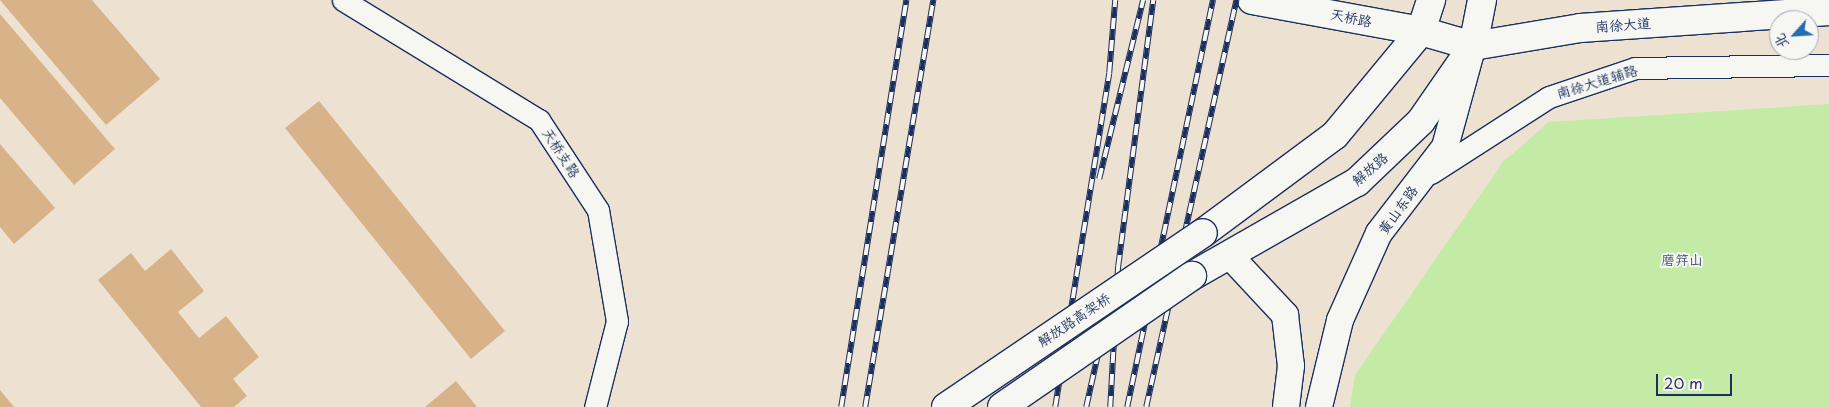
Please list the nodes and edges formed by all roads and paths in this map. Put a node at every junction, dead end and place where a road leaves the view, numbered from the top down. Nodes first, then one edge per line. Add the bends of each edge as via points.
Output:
1 (343, 0) edge
2 (1431, 0) edge
3 (1482, 0) edge
4 (1265, 2) edge
5 (1829, 11) edge
6 (1420, 31) junction
7 (1473, 46) junction
8 (1829, 65) edge
9 (1420, 180) junction
10 (1230, 256) junction
11 (595, 407) edge
12 (946, 407) edge
13 (1002, 407) edge
14 (1286, 407) edge
15 (1319, 407) edge

1 - 11 street, 天桥支路 via 539,120 598,210 617,321
2 - 6 main road
3 - 7 main road, 解放路
4 - 6 main road, 天桥路
5 - 7 main road, 南徐大道 via 1580,28
6 - 7 main road, 南徐大道
6 - 12 main road, 解放路高架桥, bridge via 1335,135 1203,233
7 - 9 street, 黄山东路 via 1445,147
7 - 10 main road, 解放路 via 1421,122 1357,182
8 - 9 street, 南徐大道辅路 via 1635,68 1549,98 1525,110
9 - 15 street, 黄山东路 via 1379,234 1340,320
10 - 13 main road, 解放路, bridge via 1192,276
10 - 14 street via 1285,315 1291,366

